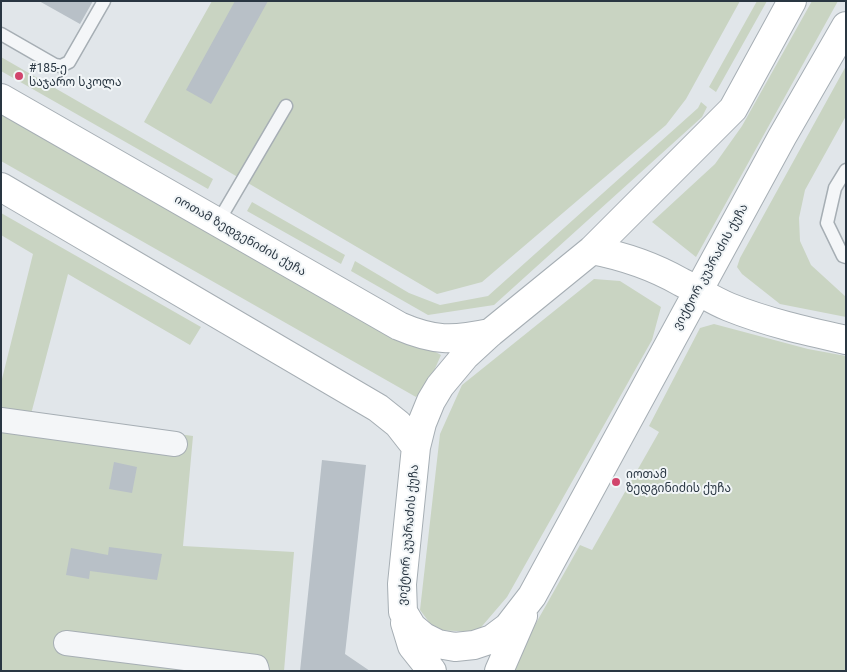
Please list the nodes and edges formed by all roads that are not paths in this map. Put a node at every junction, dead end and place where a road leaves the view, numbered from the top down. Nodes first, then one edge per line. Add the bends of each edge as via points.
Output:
1 (104, 1) edge
2 (792, 1) edge
3 (846, 26) edge
4 (1, 34) edge
5 (1, 98) edge
6 (286, 106) dead end
7 (846, 170) edge
8 (1, 187) edge
9 (218, 222) junction
10 (592, 250) junction
11 (846, 257) edge
12 (698, 292) junction
13 (490, 333) junction
14 (846, 340) edge
15 (1, 420) edge
16 (175, 444) dead end
17 (416, 447) junction
18 (532, 596) junction
19 (403, 612) junction
20 (66, 643) dead end
21 (257, 671) edge
22 (432, 671) edge
23 (499, 671) edge

1 - 4 lane via 70,62 61,66
2 - 10 main road, ვიქტორ კუპრაძის ქუჩა via 733,109
3 - 12 main road, ვიქტორ კუპრაძის ქუჩა
5 - 9 main road, იოთამ ზედგენიძის ქუჩა
6 - 9 lane
7 - 11 lane via 835,188 827,223
8 - 17 main road via 378,408 398,424
9 - 13 main road, იოთამ ზედგენიძის ქუჩა via 331,289 422,336 455,339
10 - 12 main road via 642,263
10 - 13 main road, ვიქტორ კუპრაძის ქუჩა
12 - 14 main road via 762,318
12 - 18 main road, ვიქტორ კუპრაძის ქუჩა
13 - 17 main road, ვიქტორ კუპრაძის ქუჩა via 440,386 422,423
15 - 16 street
17 - 19 main road, ვიქტორ კუპრაძის ქუჩა via 402,584
18 - 19 main road, ვიქტორ კუპრაძის ქუჩა via 508,627 492,638 456,648 424,638
18 - 23 main road
19 - 22 main road via 412,646
20 - 21 street via 256,667

